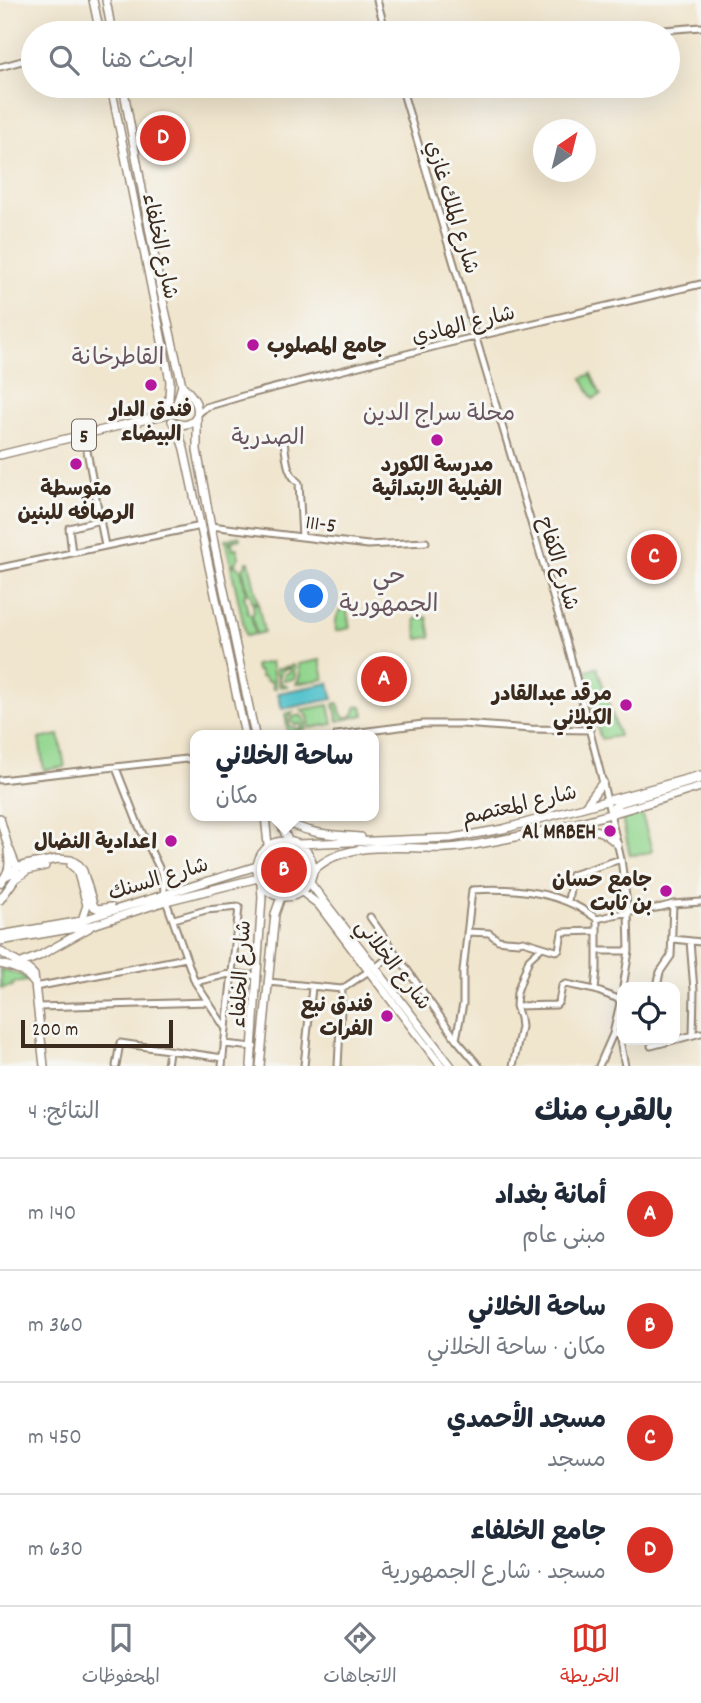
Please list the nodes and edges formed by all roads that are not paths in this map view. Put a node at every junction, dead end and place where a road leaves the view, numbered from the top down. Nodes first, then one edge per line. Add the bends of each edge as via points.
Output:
1 (93, 0) edge
2 (106, 0) edge
3 (377, 0) edge
4 (97, 21) edge
5 (110, 21) edge
6 (383, 21) edge
7 (701, 27) edge
8 (680, 29) edge
9 (21, 61) edge
10 (0, 66) edge
11 (113, 98) edge
12 (125, 98) edge
13 (405, 98) edge
14 (701, 284) edge
15 (476, 337) junction
16 (182, 385) junction
17 (197, 415) junction
18 (170, 417) junction
19 (84, 435) junction
20 (284, 443) dead end
21 (0, 456) edge
22 (100, 520) junction
23 (201, 526) junction
24 (211, 526) junction
25 (302, 537) junction
26 (426, 542) dead end
27 (105, 546) junction
28 (72, 553) junction
29 (0, 568) edge
30 (244, 730) edge
31 (254, 730) edge
32 (370, 730) edge
33 (590, 730) junction
34 (190, 759) edge
35 (116, 768) junction
36 (701, 777) edge
37 (0, 780) edge
38 (603, 782) junction
39 (701, 787) edge
40 (607, 800) junction
41 (585, 806) junction
42 (611, 815) junction
43 (0, 818) edge
44 (266, 821) edge
45 (279, 821) edge
46 (286, 821) edge
47 (540, 833) junction
48 (403, 839) junction
49 (288, 840) junction
50 (7, 843) junction
51 (298, 844) junction
52 (617, 844) junction
53 (268, 845) junction
54 (12, 854) junction
55 (621, 859) junction
56 (29, 864) junction
57 (257, 866) junction
58 (17, 868) junction
59 (313, 871) junction
60 (7, 880) edge
61 (260, 881) junction
62 (310, 883) junction
63 (302, 892) junction
64 (165, 897) junction
65 (281, 897) junction
66 (0, 900) edge
67 (568, 901) junction
68 (138, 902) junction
69 (701, 902) edge
70 (673, 904) junction
71 (628, 912) junction
72 (370, 917) dead end
73 (174, 919) junction
74 (597, 919) junction
75 (82, 920) junction
76 (93, 925) junction
77 (70, 926) junction
78 (597, 931) junction
79 (467, 932) junction
80 (0, 935) edge
81 (673, 939) junction
82 (690, 940) junction
83 (0, 941) edge
84 (701, 942) edge
85 (541, 948) junction
86 (598, 950) junction
87 (0, 951) edge
88 (629, 951) junction
89 (394, 953) junction
90 (39, 956) junction
91 (186, 958) junction
92 (0, 964) edge
93 (16, 965) junction
94 (701, 966) edge
95 (692, 967) junction
96 (372, 969) junction
97 (233, 974) junction
98 (34, 975) junction
99 (257, 976) junction
100 (195, 982) junction
101 (268, 982) junction
102 (624, 982) edge
103 (658, 982) edge
104 (35, 987) junction
105 (312, 987) junction
106 (342, 989) junction
107 (595, 990) junction
108 (617, 996) edge
109 (208, 1002) junction
110 (516, 1006) junction
111 (38, 1007) junction
112 (694, 1018) junction
113 (701, 1020) edge
114 (617, 1025) edge
115 (226, 1029) junction
116 (701, 1032) edge
117 (613, 1034) junction
118 (693, 1035) junction
119 (456, 1039) junction
120 (680, 1039) edge
121 (224, 1044) junction
122 (254, 1047) junction
123 (169, 1051) junction
124 (223, 1058) junction
125 (476, 1063) edge
126 (44, 1066) edge
127 (116, 1066) edge
128 (167, 1066) edge
129 (222, 1066) edge
130 (251, 1066) edge
131 (260, 1066) edge
132 (304, 1066) edge
133 (338, 1066) edge
134 (441, 1066) edge
135 (451, 1066) edge
136 (467, 1066) edge
137 (513, 1066) edge
138 (599, 1066) edge
139 (625, 1066) edge

1 - 4 main road
2 - 5 main road
3 - 6 street
7 - 8 street
9 - 10 street
11 - 18 main road, شارع الخلفاء via 167,363
12 - 16 main road
13 - 15 street, شارع الملك غازي
14 - 15 street, شارع الهادي
15 - 17 street, شارع الهادي via 218,403
15 - 33 street, شارع الكفاح
16 - 17 main road via 195,400
16 - 18 main road
17 - 18 main road via 185,425
17 - 24 main road via 197,450
18 - 19 main road, 5
18 - 23 main road, شارع الخلفاء via 184,449
19 - 21 main road, 5
19 - 22 street
20 - 25 street via 289,472 299,483
22 - 27 street
22 - 28 street via 69,528
23 - 27 street
23 - 30 main road, شارع الخلفاء
24 - 25 street, 111-5
24 - 31 main road
25 - 26 street, 111-5 via 368,545
27 - 28 street
28 - 29 street
32 - 33 street via 462,724
33 - 38 street, شارع الكفاح
34 - 35 street
35 - 37 street
35 - 64 street via 163,876
36 - 40 main road, شارع المعتصم
36 - 42 main road via 620,803
38 - 40 street, شارع الكفاح
38 - 41 main road
39 - 42 main road, شارع المعتصم
40 - 41 main road, شارع المعتصم
40 - 42 street, شارع الكفاح
41 - 48 main road, شارع المعتصم via 503,829 451,838
42 - 47 main road, شارع المعتصم
42 - 52 street, شارع الكفاح
43 - 50 main road
44 - 53 main road
45 - 49 main road
46 - 48 main road via 316,833
47 - 52 main road via 597,829
47 - 59 main road, شارع المعتصم via 448,848 365,849 332,857
48 - 51 main road, شارع المعتصم
49 - 51 main road
49 - 53 main road
50 - 54 main road
50 - 60 main road
51 - 59 main road via 307,850
52 - 55 street, شارع الكفاح
53 - 57 main road
54 - 56 main road
54 - 58 main road
55 - 67 street via 572,875
55 - 71 street, شارع الكفاح
56 - 58 main road
56 - 68 main road via 58,859 74,862 83,871 97,909
57 - 61 main road
57 - 64 main road, شارع السنك
58 - 60 main road
59 - 62 main road
60 - 66 main road
60 - 75 main road via 28,870 72,865 87,905
61 - 64 main road, شارع السنك
61 - 65 main road
61 - 99 main road, شارع الخلفاء
62 - 63 main road
62 - 96 main road, شارع الخلاني
63 - 65 main road
63 - 96 main road, شارع الخلاني via 318,904
64 - 68 main road, شارع السنك
64 - 73 street
64 - 76 main road, شارع السنك
65 - 101 main road, شارع الخلفاء
67 - 74 street
67 - 79 street via 510,889 473,890
68 - 75 main road, شارع السنك
69 - 70 street
70 - 71 street
70 - 81 street
71 - 74 street
71 - 88 street, شارع الكفاح
72 - 89 street
73 - 91 street
73 - 97 street via 239,907
74 - 78 street
75 - 77 main road, شارع السنك
76 - 77 main road, شارع السنك
76 - 90 main road
77 - 80 main road
77 - 83 main road
78 - 85 street via 563,932 558,951
78 - 86 street
79 - 85 street via 489,933 498,940 523,941
79 - 119 street
81 - 82 street
81 - 103 street via 671,956
82 - 84 street
82 - 95 street
85 - 110 street via 528,959
86 - 88 street
86 - 107 street
87 - 93 main road
88 - 102 street, شارع الكفاح
89 - 96 street
89 - 119 street
90 - 93 main road
90 - 98 main road
91 - 100 street
91 - 104 street
92 - 93 main road
93 - 98 main road
93 - 104 main road
94 - 95 street
95 - 112 street
96 - 106 street
96 - 134 main road, شارع الخلاني
96 - 135 main road, شارع الخلاني
97 - 99 street
97 - 100 street
97 - 115 street
98 - 104 main road
99 - 122 main road, شارع الخلفاء
100 - 109 street
101 - 105 street
101 - 131 main road, شارع الخلفاء
104 - 111 main road
105 - 106 street
105 - 132 street
106 - 133 street
107 - 108 street
107 - 110 street via 566,984 556,1005
109 - 111 street
109 - 115 street
110 - 137 street via 521,1027
111 - 126 main road
112 - 113 street
112 - 118 street
114 - 117 street
115 - 121 street
116 - 118 street
117 - 138 street
117 - 139 street via 619,1035
118 - 120 street
119 - 125 street
121 - 122 street
121 - 124 street
122 - 130 main road, شارع الخلفاء
123 - 124 street
123 - 127 street via 120,1044
123 - 128 street
124 - 129 street
125 - 136 street

